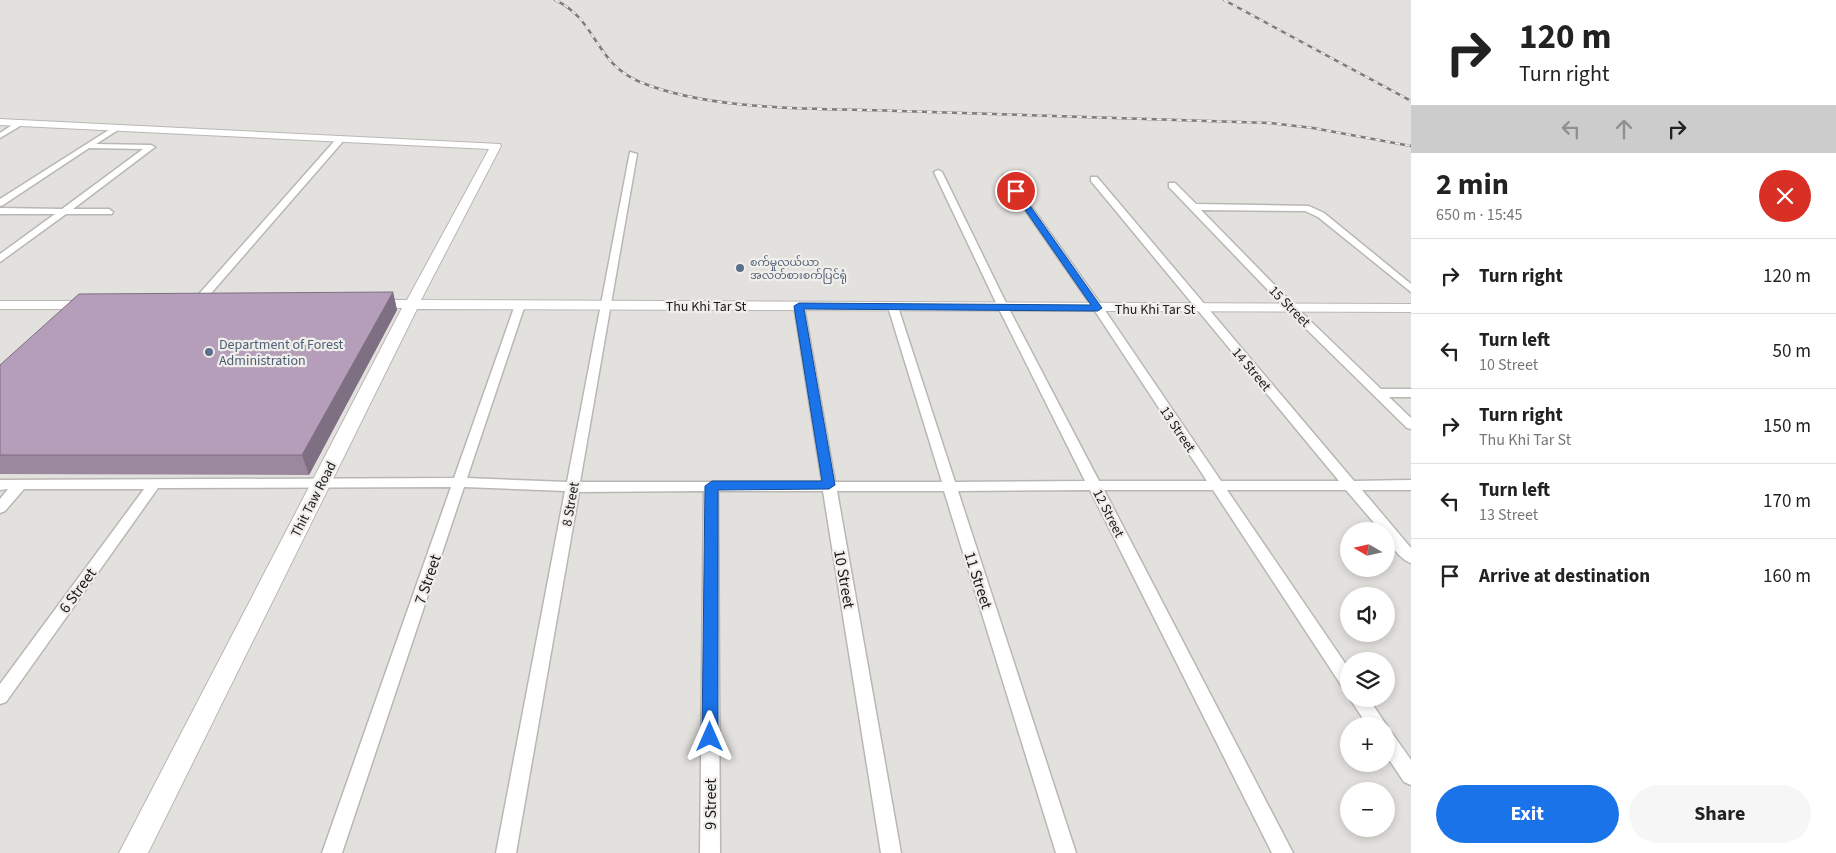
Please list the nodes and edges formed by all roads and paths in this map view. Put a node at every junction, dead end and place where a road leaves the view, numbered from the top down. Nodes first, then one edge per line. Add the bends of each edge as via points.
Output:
1 (0, 122) edge
2 (21, 123) junction
3 (115, 128) junction
4 (0, 136) edge
5 (341, 139) junction
6 (86, 146) junction
7 (633, 154) dead end
8 (938, 172) dead end
9 (1006, 177) dead end
10 (1094, 179) dead end
11 (1172, 185) dead end
12 (0, 203) edge
13 (1194, 207) junction
14 (0, 211) edge
15 (65, 211) junction
16 (110, 212) dead end
17 (0, 260) edge
18 (1411, 289) edge
19 (191, 304) joint
20 (215, 304) edge
21 (357, 304) edge
22 (412, 304) junction
23 (0, 305) edge
24 (82, 305) junction
25 (110, 305) edge
26 (520, 305) junction
27 (606, 306) junction
28 (799, 306) junction
29 (893, 307) junction
30 (1003, 308) junction
31 (1098, 308) junction
32 (1411, 308) edge
33 (1201, 309) junction
34 (1293, 310) junction
35 (68, 317) edge
36 (1379, 393) junction
37 (1411, 393) edge
38 (1411, 425) edge
39 (460, 482) junction
40 (155, 483) junction
41 (321, 484) junction
42 (0, 485) edge
43 (20, 485) junction
44 (829, 485) junction
45 (950, 485) junction
46 (1094, 485) junction
47 (1216, 485) junction
48 (1349, 485) junction
49 (1411, 485) edge
50 (712, 486) junction
51 (573, 487) junction
52 (0, 508) edge
53 (1411, 558) edge
54 (1340, 670) edge
55 (0, 697) edge
56 (1395, 752) edge
57 (1411, 776) edge
58 (133, 853) edge
59 (332, 853) edge
60 (506, 853) edge
61 (710, 853) edge
62 (891, 853) edge
63 (1066, 853) edge
64 (1283, 853) edge

1 - 2 street
2 - 3 street
2 - 4 street
3 - 5 street
3 - 6 street
5 - 19 street
5 - 22 street, Thit Taw Road via 496,146
6 - 12 street
6 - 15 street via 151,148
7 - 27 street, 8 Street
8 - 30 street, 12 Street
9 - 31 street, 13 Street
10 - 33 street, 14 Street
11 - 13 street, 15 Street
13 - 18 street via 1306,208 1321,215
13 - 34 street, 15 Street
14 - 15 street
15 - 16 street
15 - 17 street
19 - 20 street
21 - 22 street, Thu Khi Tar St
22 - 26 street, Thu Khi Tar St
22 - 41 street, Thit Taw Road
23 - 24 street
24 - 25 street
24 - 35 street
26 - 27 street, Thu Khi Tar St
26 - 39 street, 7 Street
27 - 28 street, Thu Khi Tar St
27 - 51 street, 8 Street
28 - 29 street, Thu Khi Tar St
28 - 44 street, 10 Street
29 - 30 street, Thu Khi Tar St
29 - 45 street, 11 Street
30 - 31 street, Thu Khi Tar St
30 - 46 street, 12 Street
31 - 33 street, Thu Khi Tar St
31 - 47 street, 13 Street
32 - 34 street, Thu Khi Tar St
33 - 34 street, Thu Khi Tar St
33 - 48 street, 14 Street
34 - 36 street, 15 Street
36 - 37 street
36 - 38 street, 15 Street
39 - 41 street
39 - 51 street
39 - 59 street, 7 Street
40 - 41 street
40 - 43 street
40 - 55 street, 6 Street
41 - 58 street, Thit Taw Road
42 - 43 street
43 - 52 street
44 - 45 street
44 - 50 street
44 - 62 street, 10 Street
45 - 46 street
45 - 63 street, 11 Street
46 - 47 street
46 - 64 street, 12 Street
47 - 48 street
47 - 54 street, 13 Street
48 - 49 street
48 - 53 street, 14 Street
50 - 51 street
50 - 61 street, 9 Street
51 - 60 street, 8 Street
56 - 57 street

